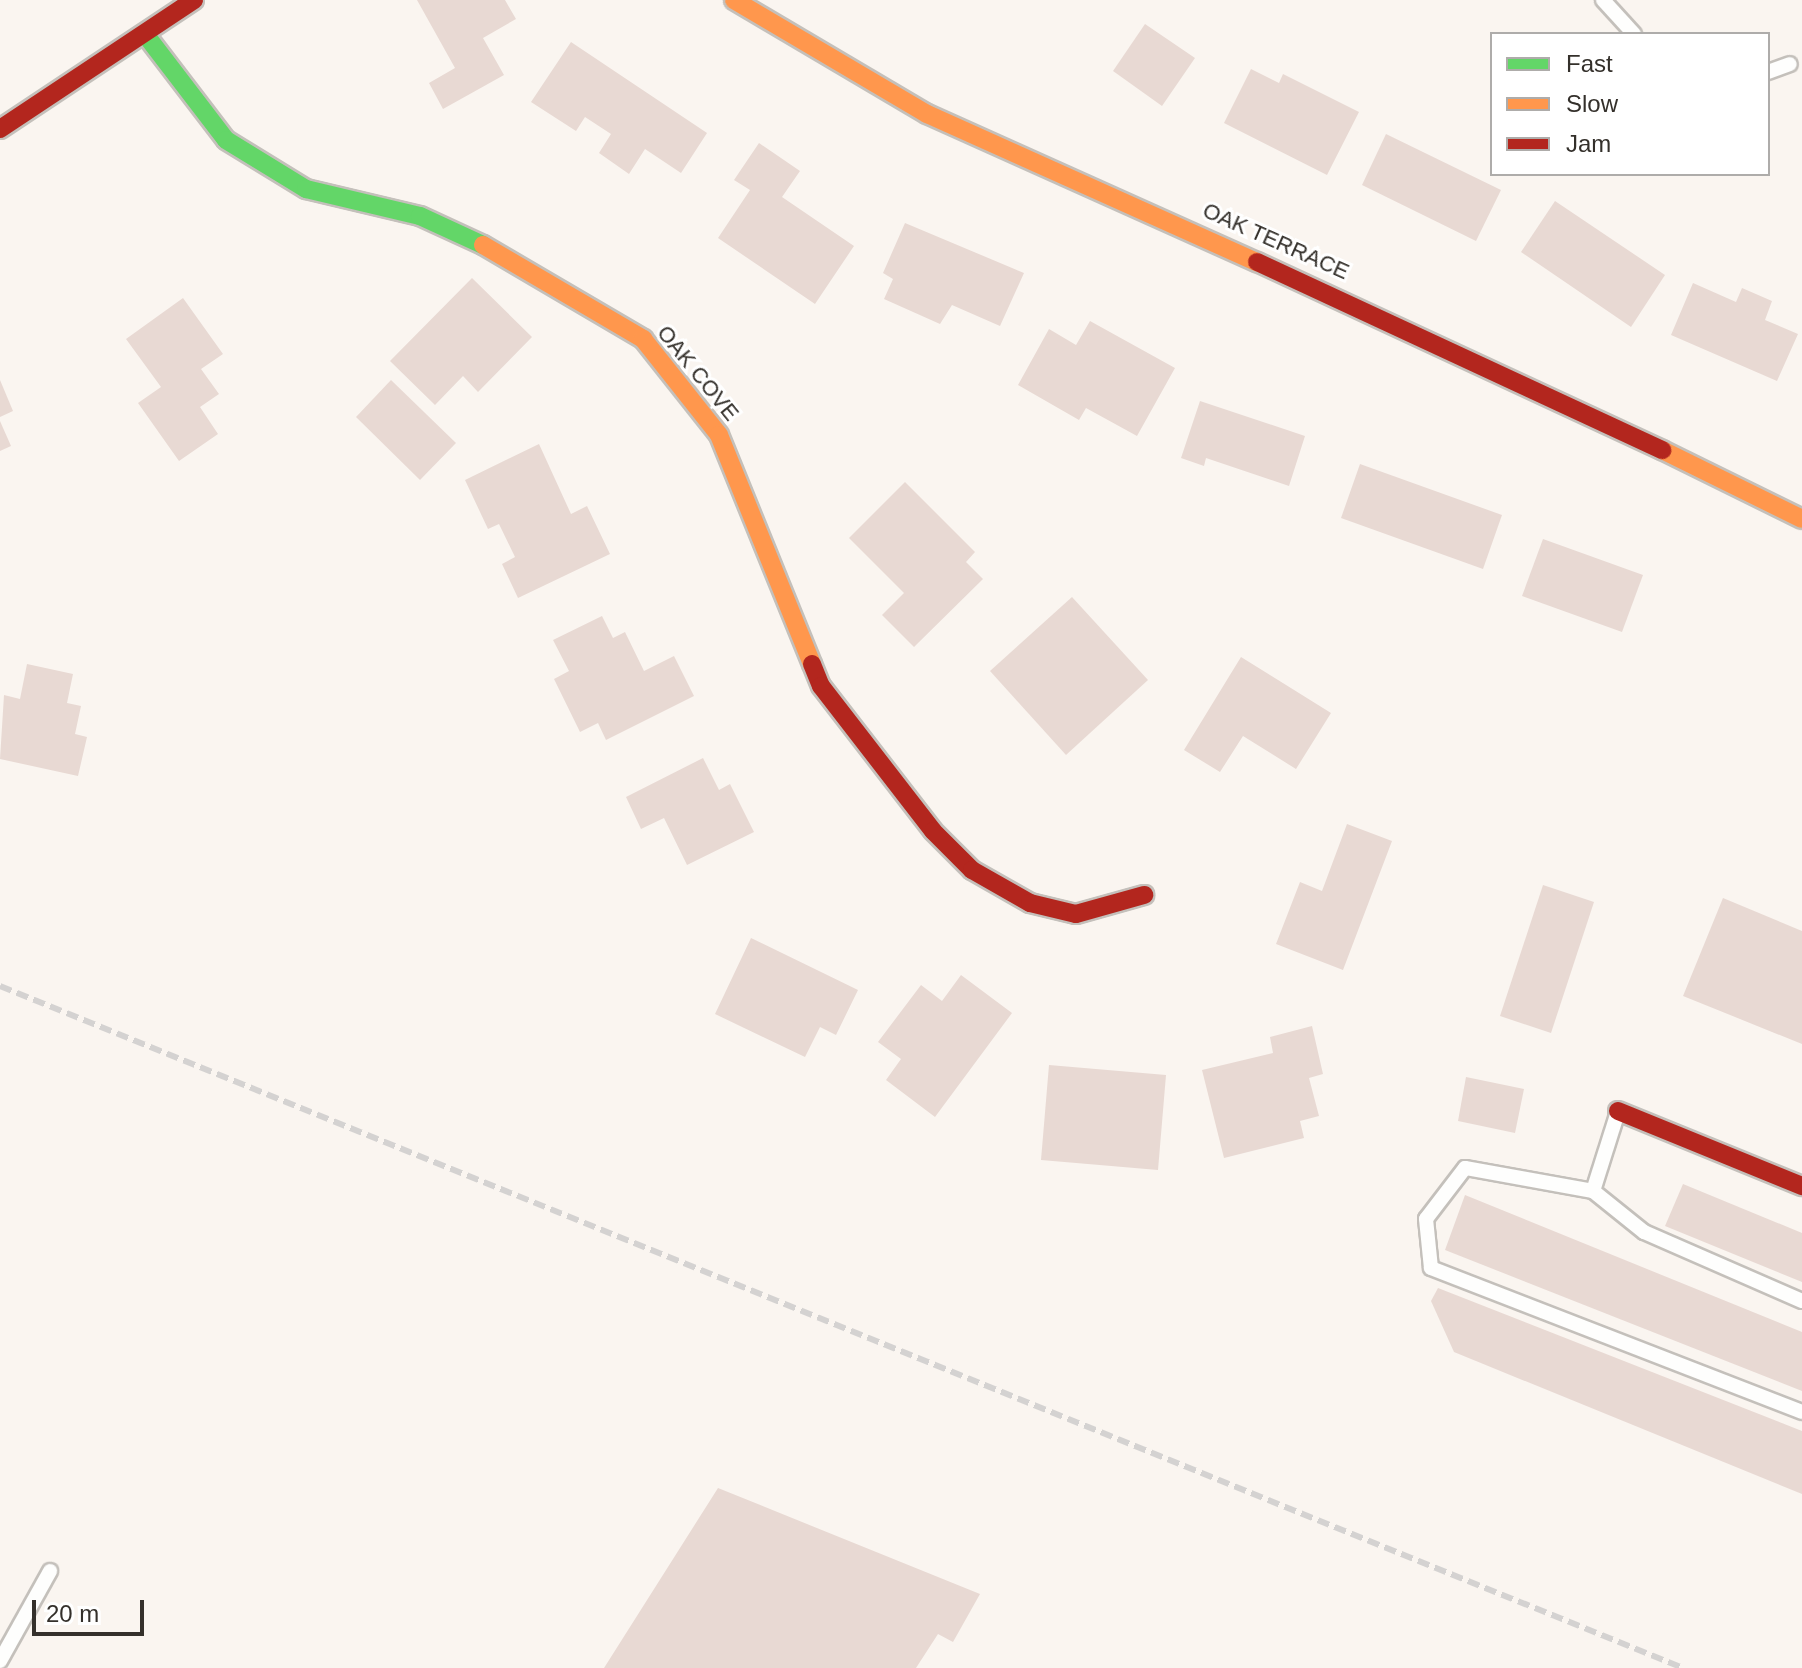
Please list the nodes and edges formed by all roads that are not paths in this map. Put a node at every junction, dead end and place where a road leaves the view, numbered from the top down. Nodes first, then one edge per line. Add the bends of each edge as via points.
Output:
1 (194, 0) edge
2 (734, 0) edge
3 (1603, 0) edge
4 (1632, 32) edge
5 (145, 34) junction
6 (1790, 64) dead end
7 (1770, 71) edge
8 (0, 129) edge
9 (1802, 519) edge
10 (1144, 895) dead end
11 (1618, 1111) joint
12 (1802, 1186) edge
13 (1593, 1191) junction
14 (1802, 1301) edge
15 (1802, 1412) edge
16 (50, 1571) dead end
17 (0, 1661) edge

1 - 5 street
2 - 9 street, OAK TERRACE via 927,114 1529,384
3 - 4 lane
5 - 8 street
5 - 10 street, OAK COVE via 226,140 306,189 420,216 520,261 643,339 719,435 821,686 933,831 972,870 1030,903 1076,914
6 - 7 lane
11 - 12 street
11 - 13 lane
13 - 14 lane via 1644,1232
13 - 15 lane via 1465,1168 1426,1219 1431,1268
16 - 17 lane

